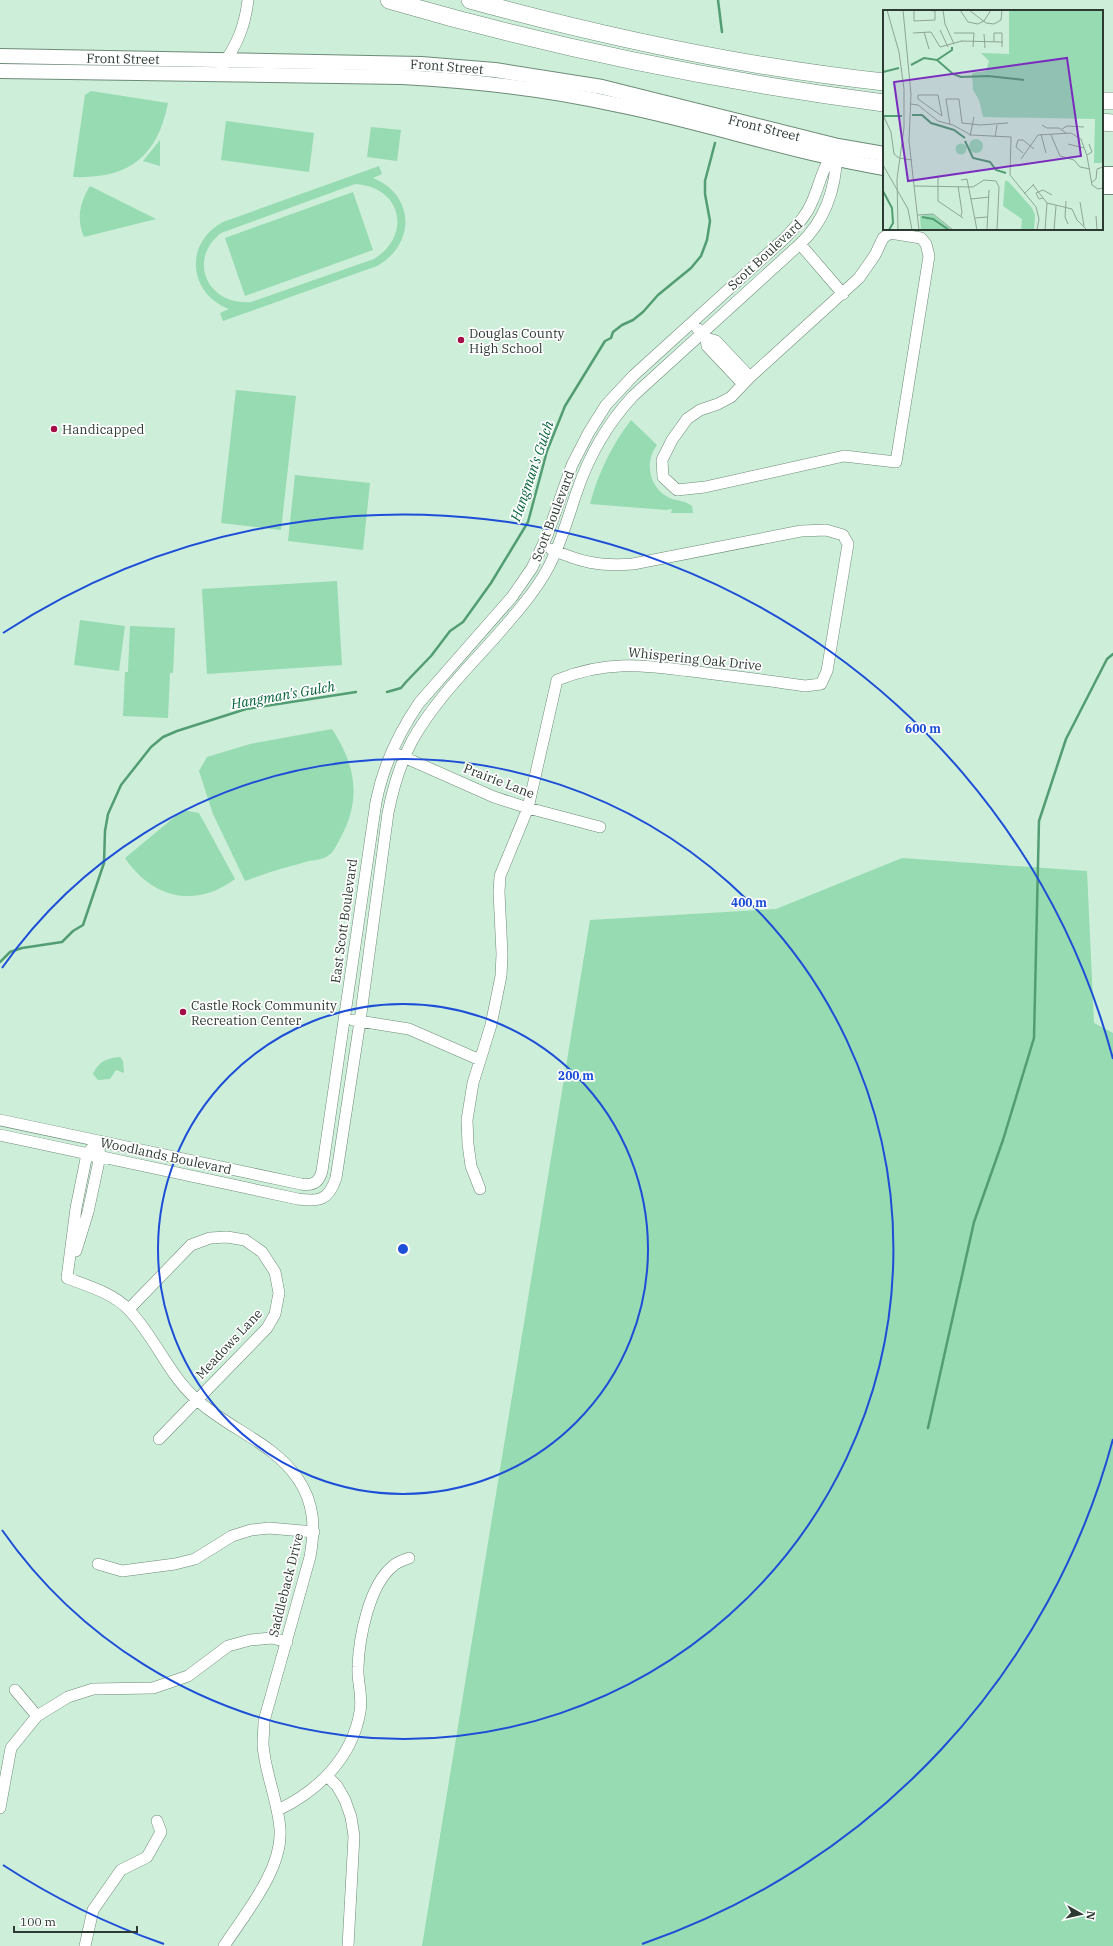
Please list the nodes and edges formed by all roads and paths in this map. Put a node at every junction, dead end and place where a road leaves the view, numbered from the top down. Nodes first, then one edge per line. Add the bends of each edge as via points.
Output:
1 (248, 0) edge
2 (390, 0) edge
3 (470, 0) edge
4 (0, 56) edge
5 (226, 60) junction
6 (0, 71) edge
7 (216, 74) junction
8 (883, 82) edge
9 (883, 103) edge
10 (1103, 122) edge
11 (1113, 123) edge
12 (835, 154) junction
13 (883, 154) edge
14 (883, 168) edge
15 (800, 244) junction
16 (843, 294) junction
17 (692, 322) junction
18 (704, 336) junction
19 (747, 380) junction
20 (543, 545) junction
21 (556, 551) junction
22 (441, 678) joint
23 (391, 752) junction
24 (404, 757) junction
25 (528, 808) junction
26 (600, 827) dead end
27 (345, 1018) junction
28 (360, 1021) junction
29 (480, 1060) junction
30 (0, 1120) edge
31 (0, 1135) edge
32 (98, 1141) junction
33 (87, 1154) junction
34 (100, 1156) junction
35 (316, 1183) joint
36 (480, 1189) dead end
37 (67, 1278) junction
38 (129, 1309) junction
39 (196, 1400) junction
40 (159, 1439) dead end
41 (314, 1532) junction
42 (409, 1558) dead end
43 (98, 1564) dead end
44 (288, 1642) junction
45 (15, 1690) dead end
46 (36, 1716) junction
47 (328, 1776) junction
48 (0, 1808) edge
49 (278, 1810) junction
50 (157, 1821) dead end
51 (85, 1946) edge
52 (224, 1946) edge
53 (348, 1946) edge

1 - 5 street via 239,38
2 - 9 highway via 580,51 729,79
3 - 8 highway via 666,47
4 - 5 main road, Front Street
5 - 7 street
5 - 12 main road, Front Street via 421,64 532,75 633,94
6 - 7 main road, Front Street
7 - 12 main road, Front Street via 452,80 521,87 619,105
10 - 11 highway
12 - 13 main road, Front Street
12 - 14 main road, Front Street
12 - 15 street, Scott Boulevard via 836,174 828,203 818,223
12 - 17 street, Scott Boulevard via 822,171 812,202 802,219
15 - 16 street
15 - 18 street, Scott Boulevard
16 - 19 street
16 - 19 street via 859,278 883,238 890,233 922,238 926,244 929,256 896,462 844,456 705,487 677,490 664,477 662,460 672,440 687,419 700,410 731,397
17 - 18 street
17 - 20 street, Scott Boulevard via 633,376 598,417 572,465
18 - 19 street via 716,341
18 - 21 street, Scott Boulevard via 634,396 612,421 588,464
20 - 21 street, Whispering Oak Drive
20 - 22 street, Scott Boulevard via 532,568 512,597
21 - 24 street, Scott Boulevard via 534,590 433,710
21 - 25 street, Whispering Oak Drive via 585,562 607,566 633,564 801,531 826,530 843,535 848,544 827,671 821,684 805,686 627,664 591,669 557,680
22 - 23 street, East Scott Boulevard via 410,718
23 - 24 street, Prairie Lane
23 - 27 street, East Scott Boulevard via 376,802
24 - 25 street, Prairie Lane via 494,797
24 - 28 street via 388,813
25 - 26 street, Prairie Lane
25 - 29 street, Whispering Oak Drive via 500,876 501,976 493,1018
27 - 28 street
27 - 35 street, East Scott Boulevard via 322,1171
28 - 29 street via 409,1029
28 - 34 street, Woodlands Boulevard via 336,1178 325,1196 316,1200 298,1199
29 - 36 street, Whispering Oak Drive via 473,1083 468,1120 471,1166
30 - 32 street, Woodlands Boulevard
31 - 33 street, Woodlands Boulevard
32 - 33 street
32 - 34 street
32 - 35 street, Woodlands Boulevard via 301,1184
33 - 34 street, Woodlands Boulevard
33 - 37 street via 76,1208
34 - 37 street via 88,1212
37 - 38 street, Saddleback Drive via 100,1291
38 - 39 street, Saddleback Drive via 154,1342 175,1377
38 - 39 street, Meadows Lane via 191,1245 210,1238 227,1237 245,1240 262,1252 275,1272 279,1293 275,1314 267,1328
39 - 40 street, Meadows Lane
39 - 41 street, Saddleback Drive via 225,1422 282,1458 299,1480 309,1502
41 - 43 street via 269,1528 251,1530 232,1536 195,1559 175,1564 122,1570
41 - 44 street, Saddleback Drive via 310,1558
42 - 47 street via 393,1565 387,1572 368,1608 357,1669 362,1692 361,1711 350,1744
44 - 46 street via 272,1638 228,1646 188,1676 153,1688 93,1689 68,1697
44 - 49 street, Saddleback Drive via 264,1720 263,1745
45 - 46 street
46 - 48 street via 11,1748
47 - 49 street via 311,1792
47 - 53 street via 345,1800 354,1836
49 - 52 street, Saddleback Drive via 280,1847 271,1872
50 - 51 street via 161,1832 147,1857 121,1870 93,1910

